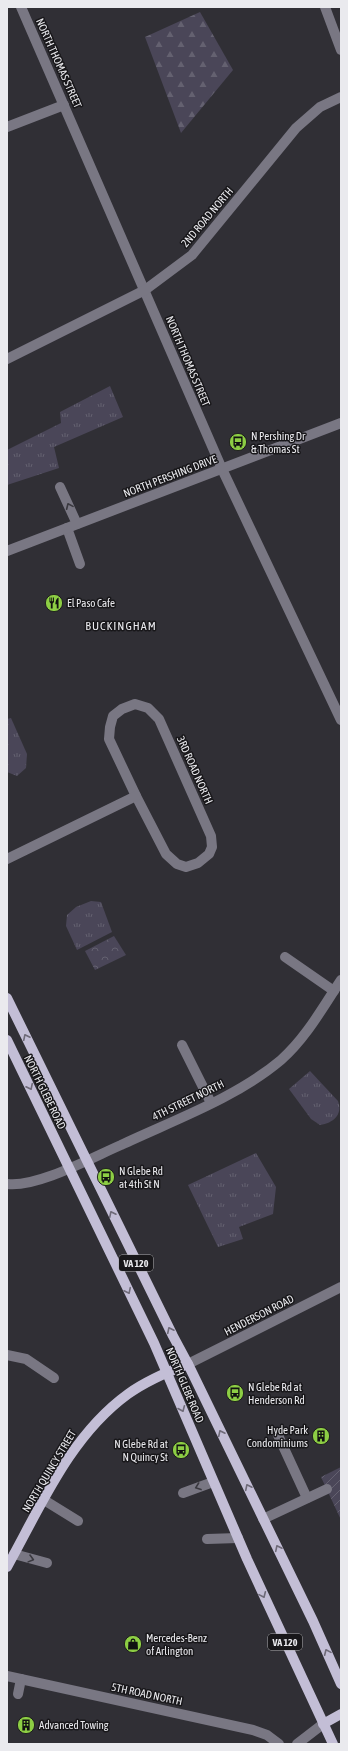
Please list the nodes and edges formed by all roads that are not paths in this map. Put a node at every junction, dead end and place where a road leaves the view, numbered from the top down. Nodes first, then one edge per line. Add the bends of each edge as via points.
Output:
1 (21, 7) edge
2 (325, 7) edge
3 (341, 50) edge
4 (341, 97) edge
5 (64, 105) junction
6 (7, 127) edge
7 (144, 290) junction
8 (7, 359) edge
9 (341, 423) edge
10 (222, 469) junction
11 (60, 487) dead end
12 (77, 524) junction
13 (67, 528) junction
14 (7, 551) edge
15 (80, 564) dead end
16 (341, 720) edge
17 (136, 796) junction
18 (7, 859) edge
19 (284, 957) dead end
20 (341, 980) edge
21 (334, 991) junction
22 (7, 998) edge
23 (7, 1040) edge
24 (182, 1045) dead end
25 (211, 1103) junction
26 (86, 1161) junction
27 (68, 1168) junction
28 (7, 1184) edge
29 (341, 1287) edge
30 (7, 1355) edge
31 (188, 1364) junction
32 (166, 1373) junction
33 (54, 1378) dead end
34 (277, 1433) dead end
35 (213, 1482) junction
36 (327, 1489) dead end
37 (183, 1493) dead end
38 (307, 1498) junction
39 (44, 1500) junction
40 (263, 1519) junction
41 (78, 1521) dead end
42 (238, 1538) junction
43 (207, 1539) dead end
44 (14, 1554) junction
45 (47, 1563) dead end
46 (7, 1567) edge
47 (7, 1676) edge
48 (21, 1679) junction
49 (341, 1684) edge
50 (18, 1694) dead end
51 (341, 1714) edge
52 (323, 1724) junction
53 (279, 1744) edge
54 (296, 1744) edge
55 (332, 1744) edge

1 - 5 street, NORTH THOMAS STREET
2 - 3 street
4 - 7 street, 2ND ROAD NORTH via 320,107 296,128 192,255
5 - 6 street
5 - 7 street, NORTH THOMAS STREET
7 - 8 street, 2ND ROAD NORTH
7 - 10 street, NORTH THOMAS STREET
9 - 10 street, NORTH PERSHING DRIVE
10 - 12 street, NORTH PERSHING DRIVE
10 - 16 street, NORTH THOMAS STREET
12 -> 11 street
12 - 13 street, NORTH PERSHING DRIVE
13 - 14 street, NORTH PERSHING DRIVE
13 - 15 street
17 - 17 street, 3RD ROAD NORTH via 109,739 113,716 135,704 148,708 159,719 211,836 212,847 208,854 198,863 186,866 177,864 166,854
17 - 18 street
19 - 21 street
20 - 21 street, 4TH STREET NORTH
21 - 25 street, 4TH STREET NORTH via 308,1030 282,1059 250,1082
26 -> 22 main road, NORTH GLEBE ROAD / VA 120
23 -> 27 main road, NORTH GLEBE ROAD / VA 120
24 - 25 street
25 - 26 street, 4TH STREET NORTH
26 - 27 street, 4TH STREET NORTH
31 -> 26 main road, NORTH GLEBE ROAD / VA 120
27 - 28 street, 4TH STREET NORTH via 38,1181
27 -> 32 main road, NORTH GLEBE ROAD / VA 120 via 154,1343
29 - 31 street, HENDERSON ROAD
30 - 33 street via 26,1359
31 - 32 main road, NORTH QUINCY STREET
40 -> 31 main road, NORTH GLEBE ROAD / VA 120
32 -> 35 main road, NORTH GLEBE ROAD / VA 120
32 - 39 main road, NORTH QUINCY STREET via 128,1394 105,1413 85,1434
34 - 38 street
35 -> 37 street
35 - 42 main road, NORTH GLEBE ROAD / VA 120
36 - 38 street
38 - 40 street
39 - 41 street
39 - 44 main road, NORTH QUINCY STREET
49 -> 40 main road, NORTH GLEBE ROAD / VA 120
42 - 43 street
42 -> 52 main road, NORTH GLEBE ROAD / VA 120
44 -> 45 street
44 - 46 main road, NORTH QUINCY STREET
47 - 48 street, 5TH ROAD NORTH
48 - 50 street
48 - 53 street, 5TH ROAD NORTH via 253,1730 267,1735
51 - 52 main road
52 - 54 street
52 - 55 main road, NORTH GLEBE ROAD / VA 120

